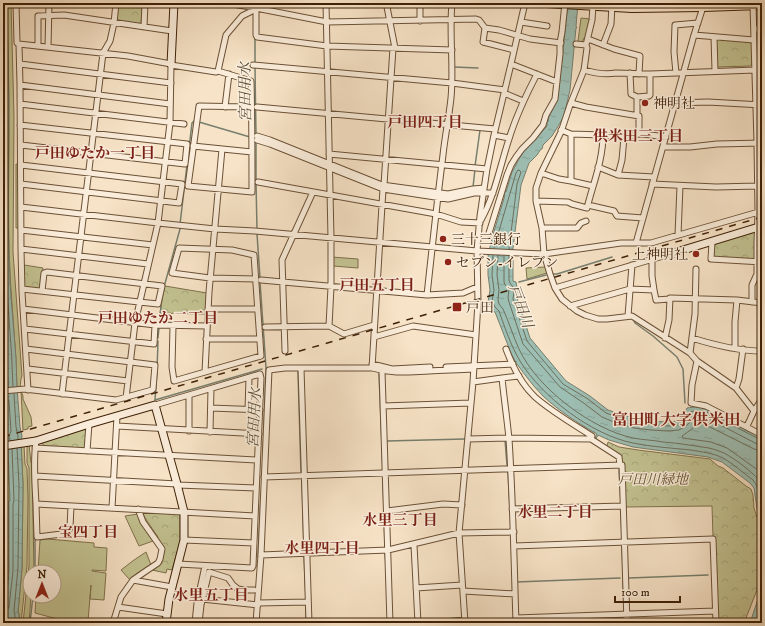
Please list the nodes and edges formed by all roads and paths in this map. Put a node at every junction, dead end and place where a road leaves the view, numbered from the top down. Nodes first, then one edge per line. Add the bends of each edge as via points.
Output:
1 (16, 3) edge
2 (49, 3) edge
3 (116, 3) edge
4 (145, 3) edge
5 (174, 3) edge
6 (227, 3) edge
7 (326, 3) edge
8 (387, 3) edge
9 (420, 3) edge
10 (452, 3) edge
11 (525, 3) edge
12 (546, 3) edge
13 (565, 4) edge
14 (580, 4) edge
15 (612, 5) edge
16 (703, 5) edge
17 (753, 5) junction
18 (762, 5) edge
19 (593, 6) junction
20 (253, 7) edge
21 (49, 16) junction
22 (450, 20) junction
23 (390, 21) junction
24 (420, 21) junction
25 (327, 22) junction
26 (521, 22) junction
27 (114, 23) junction
28 (698, 23) junction
29 (547, 26) dead end
30 (144, 27) junction
31 (485, 28) junction
32 (754, 29) junction
33 (762, 29) edge
34 (172, 31) junction
35 (694, 35) junction
36 (518, 36) junction
37 (714, 37) junction
38 (588, 39) junction
39 (754, 40) junction
40 (560, 43) junction
41 (19, 44) junction
42 (576, 44) dead end
43 (586, 45) junction
44 (603, 45) junction
45 (38, 46) junction
46 (327, 46) junction
47 (48, 47) junction
48 (394, 48) junction
49 (452, 50) junction
50 (514, 50) junction
51 (103, 53) junction
52 (20, 64) junction
53 (171, 64) junction
54 (511, 64) junction
55 (255, 65) dead end
56 (584, 70) junction
57 (755, 70) junction
58 (218, 71) junction
59 (328, 71) junction
60 (715, 71) junction
61 (683, 72) junction
62 (630, 73) junction
63 (676, 73) junction
64 (229, 74) junction
65 (537, 74) junction
66 (639, 74) junction
67 (650, 74) junction
68 (100, 75) junction
69 (391, 77) junction
70 (452, 82) junction
71 (557, 82) junction
72 (171, 83) junction
73 (20, 86) junction
74 (504, 91) junction
75 (98, 95) junction
76 (637, 96) junction
77 (523, 101) junction
78 (675, 102) junction
79 (571, 103) junction
80 (20, 104) junction
81 (170, 104) junction
82 (756, 105) junction
83 (762, 105) edge
84 (224, 107) junction
85 (254, 107) junction
86 (96, 114) junction
87 (329, 114) junction
88 (637, 115) junction
89 (389, 119) junction
90 (170, 122) junction
91 (184, 124) dead end
92 (20, 125) junction
93 (447, 125) junction
94 (561, 130) junction
95 (494, 132) junction
96 (93, 133) junction
97 (571, 134) junction
98 (639, 134) junction
99 (602, 135) junction
100 (624, 137) junction
101 (666, 137) junction
102 (257, 138) dead end
103 (509, 138) junction
104 (168, 142) junction
105 (760, 143) edge
106 (21, 144) junction
107 (193, 146) junction
108 (663, 147) junction
109 (222, 149) junction
110 (252, 152) junction
111 (91, 153) junction
112 (329, 154) junction
113 (386, 159) junction
114 (166, 162) junction
115 (21, 164) junction
116 (442, 164) junction
117 (329, 166) junction
118 (598, 168) junction
119 (486, 169) junction
120 (89, 172) junction
121 (541, 174) junction
122 (760, 174) edge
123 (618, 175) junction
124 (654, 177) junction
125 (163, 181) junction
126 (571, 181) junction
127 (258, 182) dead end
128 (21, 184) junction
129 (652, 184) junction
130 (593, 186) junction
131 (680, 186) junction
132 (758, 186) junction
133 (383, 187) junction
134 (218, 190) junction
135 (483, 190) junction
136 (493, 191) junction
137 (86, 192) junction
138 (313, 192) junction
139 (330, 195) junction
140 (438, 195) junction
141 (161, 201) junction
142 (536, 201) junction
143 (382, 204) junction
144 (588, 205) junction
145 (21, 207) junction
146 (760, 211) edge
147 (84, 214) junction
148 (436, 214) junction
149 (643, 218) junction
150 (586, 222) dead end
151 (158, 223) junction
152 (480, 223) junction
153 (760, 227) edge
154 (542, 228) junction
155 (215, 229) junction
156 (21, 230) junction
157 (490, 233) dead end
158 (294, 234) junction
159 (678, 235) junction
160 (81, 237) junction
161 (331, 238) junction
162 (712, 242) junction
163 (379, 243) junction
164 (636, 243) junction
165 (759, 243) edge
166 (153, 245) junction
167 (433, 247) junction
168 (21, 249) junction
169 (213, 249) junction
170 (477, 251) junction
171 (544, 254) junction
172 (670, 254) joint
173 (79, 256) junction
174 (652, 259) junction
175 (759, 261) edge
176 (148, 264) junction
177 (632, 265) junction
178 (696, 269) dead end
179 (76, 275) junction
180 (210, 278) junction
181 (256, 279) junction
182 (262, 280) dead end
183 (283, 282) junction
184 (144, 284) junction
185 (331, 287) junction
186 (478, 287) junction
187 (555, 288) junction
188 (22, 289) junction
189 (630, 289) junction
190 (654, 290) junction
191 (42, 291) junction
192 (376, 291) junction
193 (74, 295) junction
194 (427, 295) junction
195 (696, 299) junction
196 (670, 300) junction
197 (737, 300) junction
198 (139, 302) junction
199 (752, 302) junction
200 (762, 303) edge
201 (570, 306) junction
202 (23, 309) junction
203 (208, 309) junction
204 (258, 309) junction
205 (71, 315) junction
206 (628, 316) junction
207 (136, 322) junction
208 (374, 324) junction
209 (158, 325) junction
210 (173, 326) junction
211 (207, 326) junction
212 (284, 326) junction
213 (329, 326) junction
214 (265, 327) dead end
215 (25, 329) junction
216 (69, 334) junction
217 (476, 334) junction
218 (374, 337) junction
219 (206, 338) junction
220 (665, 338) junction
221 (692, 338) junction
222 (260, 339) junction
223 (133, 342) junction
224 (735, 348) junction
225 (26, 349) junction
226 (506, 349) dead end
227 (743, 350) junction
228 (762, 351) edge
229 (284, 352) dead end
230 (690, 353) junction
231 (67, 354) junction
232 (697, 361) junction
233 (130, 362) junction
234 (513, 364) junction
235 (372, 366) junction
236 (473, 367) junction
237 (300, 368) junction
238 (28, 369) junction
239 (382, 371) junction
240 (205, 372) junction
241 (65, 374) junction
242 (519, 376) junction
243 (249, 378) junction
244 (502, 378) junction
245 (128, 381) junction
246 (473, 382) junction
247 (736, 388) junction
248 (212, 389) junction
249 (28, 390) junction
250 (3, 391) edge
251 (62, 394) junction
252 (190, 395) junction
253 (126, 398) junction
254 (762, 399) edge
255 (471, 403) junction
256 (156, 405) junction
257 (383, 406) junction
258 (211, 408) junction
259 (248, 410) junction
260 (260, 410) junction
261 (754, 411) junction
262 (118, 416) junction
263 (89, 424) junction
264 (117, 426) junction
265 (747, 426) junction
266 (162, 429) junction
267 (189, 430) junction
268 (210, 432) junction
269 (259, 434) junction
270 (762, 435) edge
271 (508, 438) junction
272 (468, 439) junction
273 (591, 439) junction
274 (32, 443) junction
275 (4, 446) edge
276 (87, 450) junction
277 (115, 452) junction
278 (170, 456) junction
279 (257, 460) junction
280 (620, 465) junction
281 (510, 469) junction
282 (465, 470) junction
283 (385, 473) junction
284 (35, 476) junction
285 (304, 476) junction
286 (264, 477) junction
287 (114, 480) junction
288 (178, 484) junction
289 (256, 488) junction
290 (36, 504) junction
291 (462, 505) junction
292 (71, 506) junction
293 (623, 506) junction
294 (112, 508) junction
295 (138, 510) junction
296 (512, 510) junction
297 (386, 511) junction
298 (184, 512) junction
299 (255, 516) junction
300 (514, 532) junction
301 (459, 534) junction
302 (184, 540) junction
303 (624, 542) junction
304 (254, 543) junction
305 (414, 545) junction
306 (514, 546) junction
307 (388, 550) junction
308 (307, 553) junction
309 (261, 555) junction
310 (178, 564) junction
311 (205, 566) junction
312 (133, 580) junction
313 (172, 587) junction
314 (416, 588) junction
315 (462, 588) junction
316 (254, 590) dead end
317 (515, 594) junction
318 (202, 600) junction
319 (308, 602) junction
320 (258, 604) junction
321 (118, 607) junction
322 (715, 611) junction
323 (167, 614) junction
324 (627, 614) junction
325 (516, 620) edge
326 (465, 621) edge
327 (113, 623) edge
328 (166, 623) edge
329 (195, 623) edge
330 (200, 623) edge
331 (256, 623) edge
332 (309, 623) edge
333 (390, 623) edge
334 (418, 623) edge
335 (432, 623) edge
336 (627, 623) edge
337 (716, 623) edge

1 - 41 street
2 - 21 street
3 - 27 street
4 - 30 street
5 - 34 street
6 - 20 street
7 - 25 street
8 - 23 street
9 - 24 street
10 - 22 street
11 - 26 street
12 - 13 main road
13 - 14 main road
13 - 40 street
14 - 19 main road
15 - 16 main road
15 - 19 main road
15 - 44 street via 611,24
16 - 17 main road
16 - 28 street
17 - 18 main road
17 - 32 street
19 - 38 street
20 - 25 street
20 - 46 street via 257,38
20 - 58 street via 252,11 242,16 226,35
21 - 27 street via 64,15
21 - 45 street via 38,16
21 - 47 street
22 - 24 street
22 - 31 street via 476,19
22 - 49 street
23 - 24 street
23 - 25 street
23 - 48 street
25 - 46 street
26 - 29 street
26 - 36 street
27 - 30 street
27 - 51 street via 110,41
28 - 35 street
28 - 63 street via 676,25
30 - 34 street
31 - 36 street
31 - 50 street via 483,42
32 - 33 street
32 - 39 street
34 - 53 street
35 - 37 street
35 - 61 street
36 - 40 street
36 - 50 street
37 - 39 street
37 - 60 street
38 - 43 street
38 - 44 street
39 - 57 street
40 - 71 street
41 - 45 street
41 - 52 street
42 - 43 street
43 - 56 street
44 - 66 street via 640,56
45 - 47 street
46 - 48 street
46 - 59 street
47 - 51 street
48 - 49 street
48 - 69 street
49 - 70 street
50 - 54 street
51 - 53 street
51 - 68 street
52 - 68 street
52 - 73 street
53 - 58 street
53 - 72 street
54 - 65 street
54 - 74 street
55 - 59 street
56 - 62 street via 600,74
56 - 79 street
57 - 60 street
57 - 82 street
58 - 64 street
59 - 69 street
59 - 87 street
60 - 61 street
61 - 63 street
61 - 78 street
62 - 66 street
62 - 76 street via 631,94
63 - 67 street
64 - 84 street
64 - 85 street via 251,81
65 - 71 street
65 - 77 street
66 - 67 street
67 - 76 street via 650,95
68 - 72 street
68 - 75 street
69 - 70 street
69 - 89 street
70 - 74 street
70 - 93 street
71 - 157 street via 555,99 543,125 511,165
72 - 81 street
73 - 75 street
73 - 80 street
74 - 77 street
74 - 95 street
75 - 81 street
75 - 86 street
76 - 88 street
77 - 103 street
78 - 82 street
78 - 101 street
79 - 88 street
79 - 94 street
80 - 86 street
80 - 92 street
81 - 90 street
82 - 83 street
82 - 105 street
84 - 85 street
84 - 107 street via 199,106
85 - 87 street
85 - 110 street
86 - 90 street
86 - 96 street
87 - 89 street
87 - 112 street
88 - 98 street
89 - 93 street
89 - 113 street
90 - 91 street
90 - 104 street
92 - 96 street
92 - 106 street
93 - 95 street
93 - 116 street
94 - 97 street
94 - 121 street
95 - 103 street
95 - 119 street
96 - 104 street
96 - 111 street
97 - 99 street
97 - 126 street
98 - 100 street
98 - 101 street
99 - 100 street
99 - 118 street via 603,144
100 - 123 street
101 - 108 street
102 - 117 street via 270,140
103 - 136 street
104 - 114 street
104 - 114 street via 187,144 185,164
105 - 108 street
105 - 122 street
106 - 111 street
106 - 115 street
107 - 109 street
107 - 134 street via 188,186
108 - 124 street
109 - 110 street
109 - 134 street
110 - 134 street via 252,192
111 - 114 street
111 - 120 street
112 - 113 street
112 - 117 street
113 - 116 street
113 - 133 street
114 - 125 street
115 - 120 street
115 - 128 street
116 - 119 street
116 - 140 street
117 - 133 street
117 - 139 street
118 - 123 street
118 - 130 street
119 - 135 street
120 - 125 street
120 - 137 street
121 - 126 street
121 - 142 street via 536,188
122 - 132 street
123 - 124 street
124 - 129 street
125 - 141 street
125 - 141 street via 182,184 180,203
126 - 130 street
127 - 138 street
128 - 137 street
128 - 145 street
129 - 131 street
129 - 149 street
130 - 144 street
131 - 132 street
131 - 159 street
132 - 146 street
133 - 140 street
133 - 143 street
134 - 155 street
135 - 136 street
135 - 140 street via 473,189
135 - 152 street
136 - 152 street
137 - 141 street
137 - 147 street
138 - 139 street
138 - 158 street
139 - 143 street
139 - 161 street
140 - 148 street
141 - 151 street
142 - 144 street via 568,202 587,208
142 - 154 street
143 - 148 street
143 - 163 street
144 - 149 street via 614,212 617,216
145 - 147 street
145 - 156 street
146 - 153 street
146 - 159 street
147 - 151 street
147 - 160 street
148 - 152 street via 461,222
148 - 167 street
149 - 164 street
150 - 154 street via 577,228
151 - 155 street
151 - 166 street
152 - 170 street
153 - 162 street
153 - 165 street
154 - 171 street
155 - 158 street
155 - 169 street
156 - 160 street
156 - 168 street
158 - 161 street
158 - 183 street via 282,260
159 - 164 street via 651,243
160 - 166 street
160 - 173 street
161 - 163 street
161 - 185 street
162 - 172 street
162 - 175 street via 711,259
163 - 167 street
163 - 192 street
164 - 171 street
165 - 175 street
166 - 176 street
167 - 170 street
167 - 194 street
168 - 173 street
168 - 188 street
169 - 180 street
169 - 180 street via 179,248 172,273
169 - 181 street via 254,255
170 - 171 street
170 - 186 street
171 - 187 street
172 - 174 street
173 - 176 street
173 - 179 street
174 - 177 street
174 - 190 street
175 - 199 street via 752,285
176 - 184 street
177 - 187 street
177 - 189 street
178 - 195 street
179 - 184 street
179 - 191 street via 44,273
179 - 193 street
180 - 181 street
180 - 203 street
181 - 204 street
182 - 183 street
183 - 185 street
183 - 212 street
184 - 198 street
184 - 198 street via 162,286 158,304
185 - 192 street
185 - 213 street
186 - 194 street via 463,293
186 - 217 street
187 - 201 street via 562,300
188 - 191 street
188 - 202 street
189 - 190 street
189 - 201 street
189 - 206 street
190 - 196 street via 656,300
191 - 193 street
192 - 194 street
192 - 208 street
193 - 198 street
193 - 205 street
195 - 196 street
195 - 197 street
195 - 221 street
196 - 220 street
197 - 199 street
197 - 224 street
198 - 207 street
199 - 200 street
201 - 206 street via 598,319
202 - 205 street
202 - 215 street
203 - 204 street
203 - 211 street
204 - 222 street
205 - 207 street
205 - 216 street
206 - 220 street via 632,316
207 - 209 street
207 - 223 street
208 - 213 street via 344,334
208 - 218 street
209 - 210 street
209 - 223 street via 154,344
210 - 211 street
210 - 240 street via 174,380
211 - 219 street
212 - 213 street
212 - 214 street
212 - 229 street
215 - 216 street
215 - 225 street
216 - 223 street
216 - 231 street
217 - 218 street via 413,326
217 - 236 street
218 - 235 street
219 - 222 street
219 - 240 street
220 - 230 street
221 - 224 street
221 - 230 street
222 - 240 street via 261,356
223 - 233 street
224 - 227 street
225 - 231 street
225 - 238 street
226 - 234 street
227 - 228 street
227 - 247 street
230 - 232 street
231 - 233 street
231 - 241 street
232 - 247 street
232 - 265 street via 691,403 706,406
233 - 245 street
233 - 253 street via 155,365 153,389
234 - 236 street
234 - 242 street
235 - 236 street via 392,369
235 - 237 street
235 - 239 street
236 - 239 street via 410,373
236 - 246 street
237 - 285 street
237 - 286 street via 269,370
238 - 241 street
238 - 249 street
239 - 257 street
241 - 245 street
241 - 251 street
242 - 244 street
242 - 273 street via 534,396 592,436
243 - 248 street
243 - 259 street
243 - 260 street via 260,374
244 - 246 street
244 - 271 street
245 - 253 street
246 - 255 street
247 - 261 street
248 - 252 street
248 - 258 street
249 - 250 street
249 - 251 street
251 - 253 street via 116,400
252 - 256 street
252 - 267 street
254 - 261 street
255 - 257 street
255 - 272 street
256 - 262 street
256 - 266 street
257 - 283 street
258 - 259 street
258 - 268 street
259 - 260 street
260 - 269 street
261 - 265 street
262 - 263 street
262 - 264 street
263 - 274 street
263 - 276 street
264 - 266 street
264 - 277 street
265 - 270 street
266 - 267 street
266 - 278 street
267 - 268 street
268 - 269 street
269 - 279 street
271 - 272 street
271 - 273 street
271 - 281 street
272 - 282 street
273 - 280 street via 619,456
274 - 275 street
274 - 276 street
274 - 284 street
276 - 277 street
277 - 278 street
277 - 287 street
278 - 279 street
278 - 288 street
279 - 289 street
280 - 281 street
280 - 293 street
281 - 282 street
281 - 296 street
282 - 283 street
282 - 291 street
283 - 285 street
283 - 297 street
284 - 287 street
284 - 290 street
285 - 286 street
285 - 308 street
286 - 309 street
287 - 288 street
287 - 294 street
288 - 289 street
288 - 298 street
289 - 299 street
290 - 292 street
290 - 292 street via 37,537 62,534 69,530
291 - 297 street via 443,504
291 - 301 street
292 - 294 street
293 - 296 street
293 - 303 street
294 - 295 street
295 - 298 street
295 - 312 street via 143,522 162,549 158,564
296 - 300 street
297 - 307 street
298 - 299 street
298 - 302 street
299 - 304 street
300 - 301 street
300 - 306 street
301 - 305 street
301 - 315 street
302 - 304 street
302 - 310 street
303 - 306 street
303 - 322 street via 713,539
303 - 324 street
304 - 311 street via 252,568
305 - 307 street
305 - 314 street
306 - 317 street
307 - 308 street
307 - 333 street
308 - 309 street
308 - 319 street
309 - 320 street
310 - 311 street
310 - 313 street
311 - 329 street
312 - 313 street
312 - 321 street
313 - 323 street
314 - 315 street
314 - 334 street
315 - 317 street
315 - 326 street
316 - 318 street via 238,589 228,578 209,572
317 - 325 street
318 - 320 street
318 - 330 street
319 - 320 street
319 - 332 street
320 - 331 street
321 - 323 street
321 - 327 street
322 - 324 street
322 - 337 street
323 - 328 street
324 - 325 street
324 - 336 street
326 - 335 street

